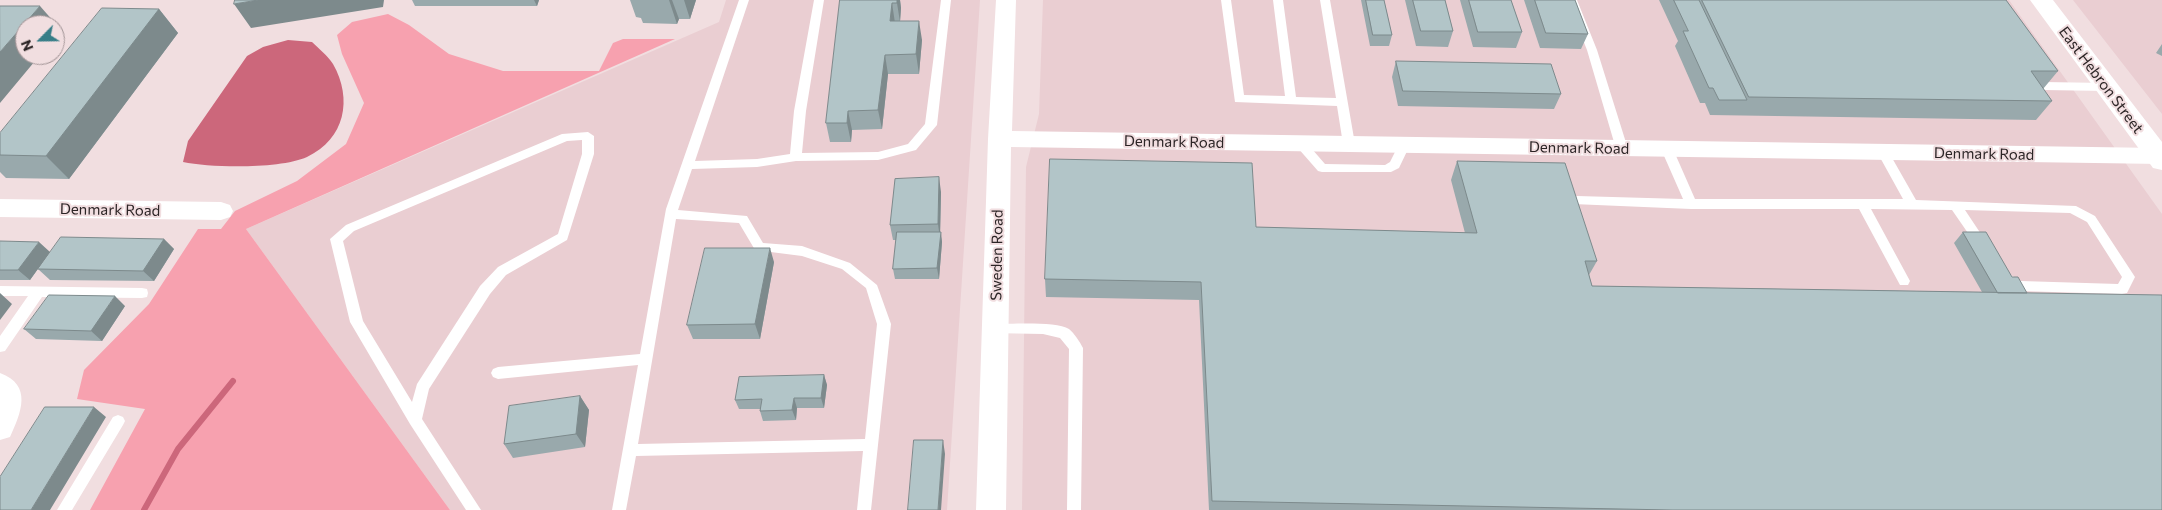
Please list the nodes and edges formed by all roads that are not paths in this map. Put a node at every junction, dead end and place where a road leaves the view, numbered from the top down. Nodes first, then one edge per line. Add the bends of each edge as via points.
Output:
1 (744, 0) edge
2 (819, 0) edge
3 (946, 0) edge
4 (1006, 0) edge
5 (1226, 0) edge
6 (1278, 0) edge
7 (1325, 0) edge
8 (1572, 0) edge
9 (2041, 0) edge
10 (2043, 86) edge
11 (2106, 87) junction
12 (1291, 100) junction
13 (1342, 102) junction
14 (1000, 139) junction
15 (1301, 144) junction
16 (1349, 144) junction
17 (1404, 145) junction
18 (1622, 149) junction
19 (1667, 149) junction
20 (1883, 152) junction
21 (796, 157) junction
22 (2161, 158) edge
23 (688, 165) junction
24 (1577, 202) edge
25 (1690, 204) junction
26 (1863, 204) junction
27 (1912, 204) junction
28 (1955, 205) junction
29 (0, 208) edge
30 (220, 211) dead end
31 (672, 214) junction
32 (1991, 258) edge
33 (2001, 272) edge
34 (1904, 281) dead end
35 (0, 291) edge
36 (39, 291) junction
37 (142, 293) dead end
38 (995, 329) junction
39 (0, 347) edge
40 (644, 358) junction
41 (498, 373) dead end
42 (0, 385) edge
43 (416, 420) junction
44 (118, 421) dead end
45 (0, 428) edge
46 (871, 445) junction
47 (628, 450) junction
48 (64, 510) edge
49 (474, 510) edge
50 (619, 510) edge
51 (864, 510) edge
52 (991, 510) edge
53 (1074, 510) edge

1 - 23 lane
2 - 21 lane via 800,110
3 - 21 lane via 931,125 912,147 878,156
4 - 14 street, Sweden Road
5 - 12 lane via 1239,99
6 - 12 lane
7 - 13 lane
8 - 18 lane via 1592,50
9 - 11 street, East Hebron Street
10 - 11 lane
11 - 22 street, East Hebron Street
12 - 13 lane
13 - 16 lane
14 - 15 street, Denmark Road
14 - 38 street, Sweden Road
15 - 16 street, Denmark Road
15 - 17 lane via 1322,168 1378,169 1394,165
16 - 17 street, Denmark Road
17 - 18 street, Denmark Road
18 - 19 street, Denmark Road
19 - 20 street, Denmark Road
19 - 25 lane
20 - 22 street, Denmark Road
20 - 27 lane
21 - 23 lane via 757,163
23 - 31 lane
24 - 25 lane
25 - 26 lane
26 - 27 lane
26 - 34 lane
27 - 28 lane
28 - 32 lane
28 - 33 lane via 2072,209 2091,219 2129,277 2122,289 2018,286
29 - 30 street, Denmark Road
31 - 40 lane
31 - 46 lane via 743,219 759,247 802,251 846,266 872,285 884,324
35 - 36 lane
36 - 37 lane
36 - 39 lane
38 - 52 street, Sweden Road
38 - 53 lane via 1044,329 1064,333 1076,348
40 - 41 lane
40 - 47 lane
42 - 45 street via 7,391 8,407
43 - 43 lane via 422,388 485,290 502,271 563,237 588,154 588,136 566,137 350,228 336,240 357,322
43 - 49 lane
44 - 48 lane
46 - 47 lane
46 - 51 lane
47 - 50 lane

